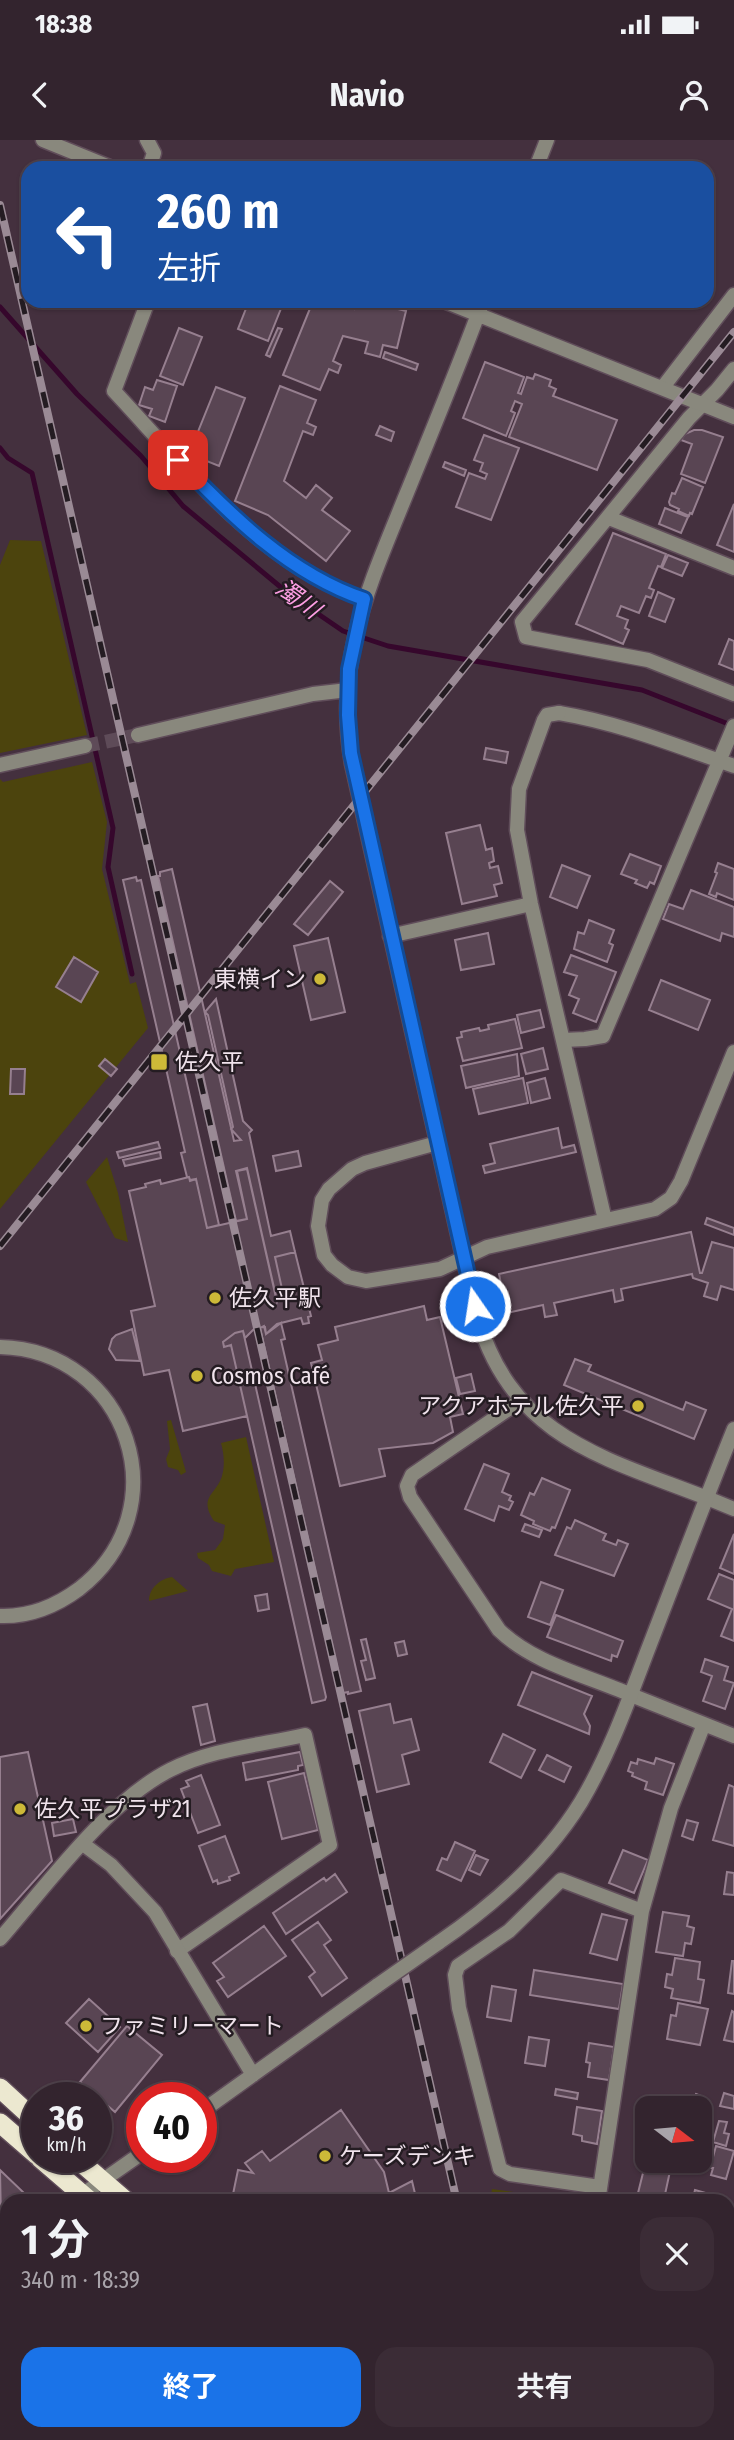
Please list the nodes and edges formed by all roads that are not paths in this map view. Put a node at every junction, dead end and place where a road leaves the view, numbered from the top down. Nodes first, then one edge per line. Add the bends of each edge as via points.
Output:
1 (43, 140) edge
2 (147, 140) edge
3 (547, 140) edge
4 (95, 161) edge
5 (151, 161) edge
6 (539, 161) edge
7 (734, 295) edge
8 (145, 308) edge
9 (481, 308) edge
10 (734, 369) edge
11 (663, 387) junction
12 (703, 404) junction
13 (734, 417) edge
14 (609, 518) junction
15 (734, 568) edge
16 (364, 599) junction
17 (348, 690) junction
18 (734, 694) edge
19 (731, 732) edge
20 (138, 735) tunnel mouth
21 (85, 746) tunnel mouth
22 (719, 761) junction
23 (0, 765) edge
24 (734, 766) edge
25 (531, 904) junction
26 (390, 936) junction
27 (564, 1040) junction
28 (734, 1054) edge
29 (437, 1143) junction
30 (605, 1220) junction
31 (463, 1256) junction
32 (0, 1347) edge
33 (520, 1401) junction
34 (734, 1429) edge
35 (707, 1498) junction
36 (734, 1509) edge
37 (0, 1616) edge
38 (631, 1695) junction
39 (704, 1724) junction
40 (734, 1736) edge
41 (83, 1844) junction
42 (642, 1911) junction
43 (0, 1939) edge
44 (177, 1951) junction
45 (253, 2076) junction
46 (0, 2088) edge
47 (217, 2101) edge
48 (21, 2107) edge
49 (0, 2123) edge
50 (21, 2142) edge
51 (126, 2164) edge
52 (55, 2173) edge
53 (94, 2173) edge
54 (103, 2180) junction
55 (77, 2194) edge
56 (88, 2194) edge
57 (118, 2194) edge
58 (599, 2194) edge

1 - 4 street
2 - 5 street via 154,153
3 - 6 street
7 - 11 street
8 - 16 street via 114,391 243,524 332,588
9 - 11 street
9 - 16 street
10 - 12 street
11 - 12 street
12 - 13 street
12 - 14 street
14 - 15 street
14 - 18 street via 522,622 526,637 648,660
16 - 17 street
17 - 20 street
17 - 26 street via 351,753
19 - 22 street
21 - 23 street
22 - 24 street
22 - 25 street via 585,717 547,715 519,789 517,830
22 - 27 street via 603,1036
25 - 26 street
25 - 27 street
26 - 29 street
27 - 30 street
28 - 30 street via 671,1198 644,1213
29 - 31 street
29 - 31 street via 365,1163 339,1179 322,1200 319,1212 324,1255 339,1271 366,1281 440,1269
30 - 31 street
31 - 33 street via 478,1321
32 - 37 street via 18,1347 52,1358 94,1387 115,1412 135,1475 124,1530 93,1577 64,1600 32,1613
33 - 35 street via 552,1430 589,1452
33 - 38 street via 412,1475 407,1486 410,1497 510,1641 536,1657
34 - 35 street
35 - 36 street
35 - 38 street
38 - 39 street
38 - 45 street, bridge via 580,1803 545,1849 489,1905
39 - 40 street
39 - 42 street via 671,1808
41 - 43 street
41 - 44 street via 111,1865 155,1912
41 - 44 street via 141,1787 172,1769 213,1754 305,1735 330,1845
42 - 58 street
42 - 58 street via 561,1881 509,1931 458,1966 455,1975 459,2008 500,2169
44 - 45 street
45 - 47 street
46 - 48 highway
49 - 50 highway
51 - 54 street
52 - 55 highway
53 - 54 highway
54 - 56 street
54 - 57 highway

